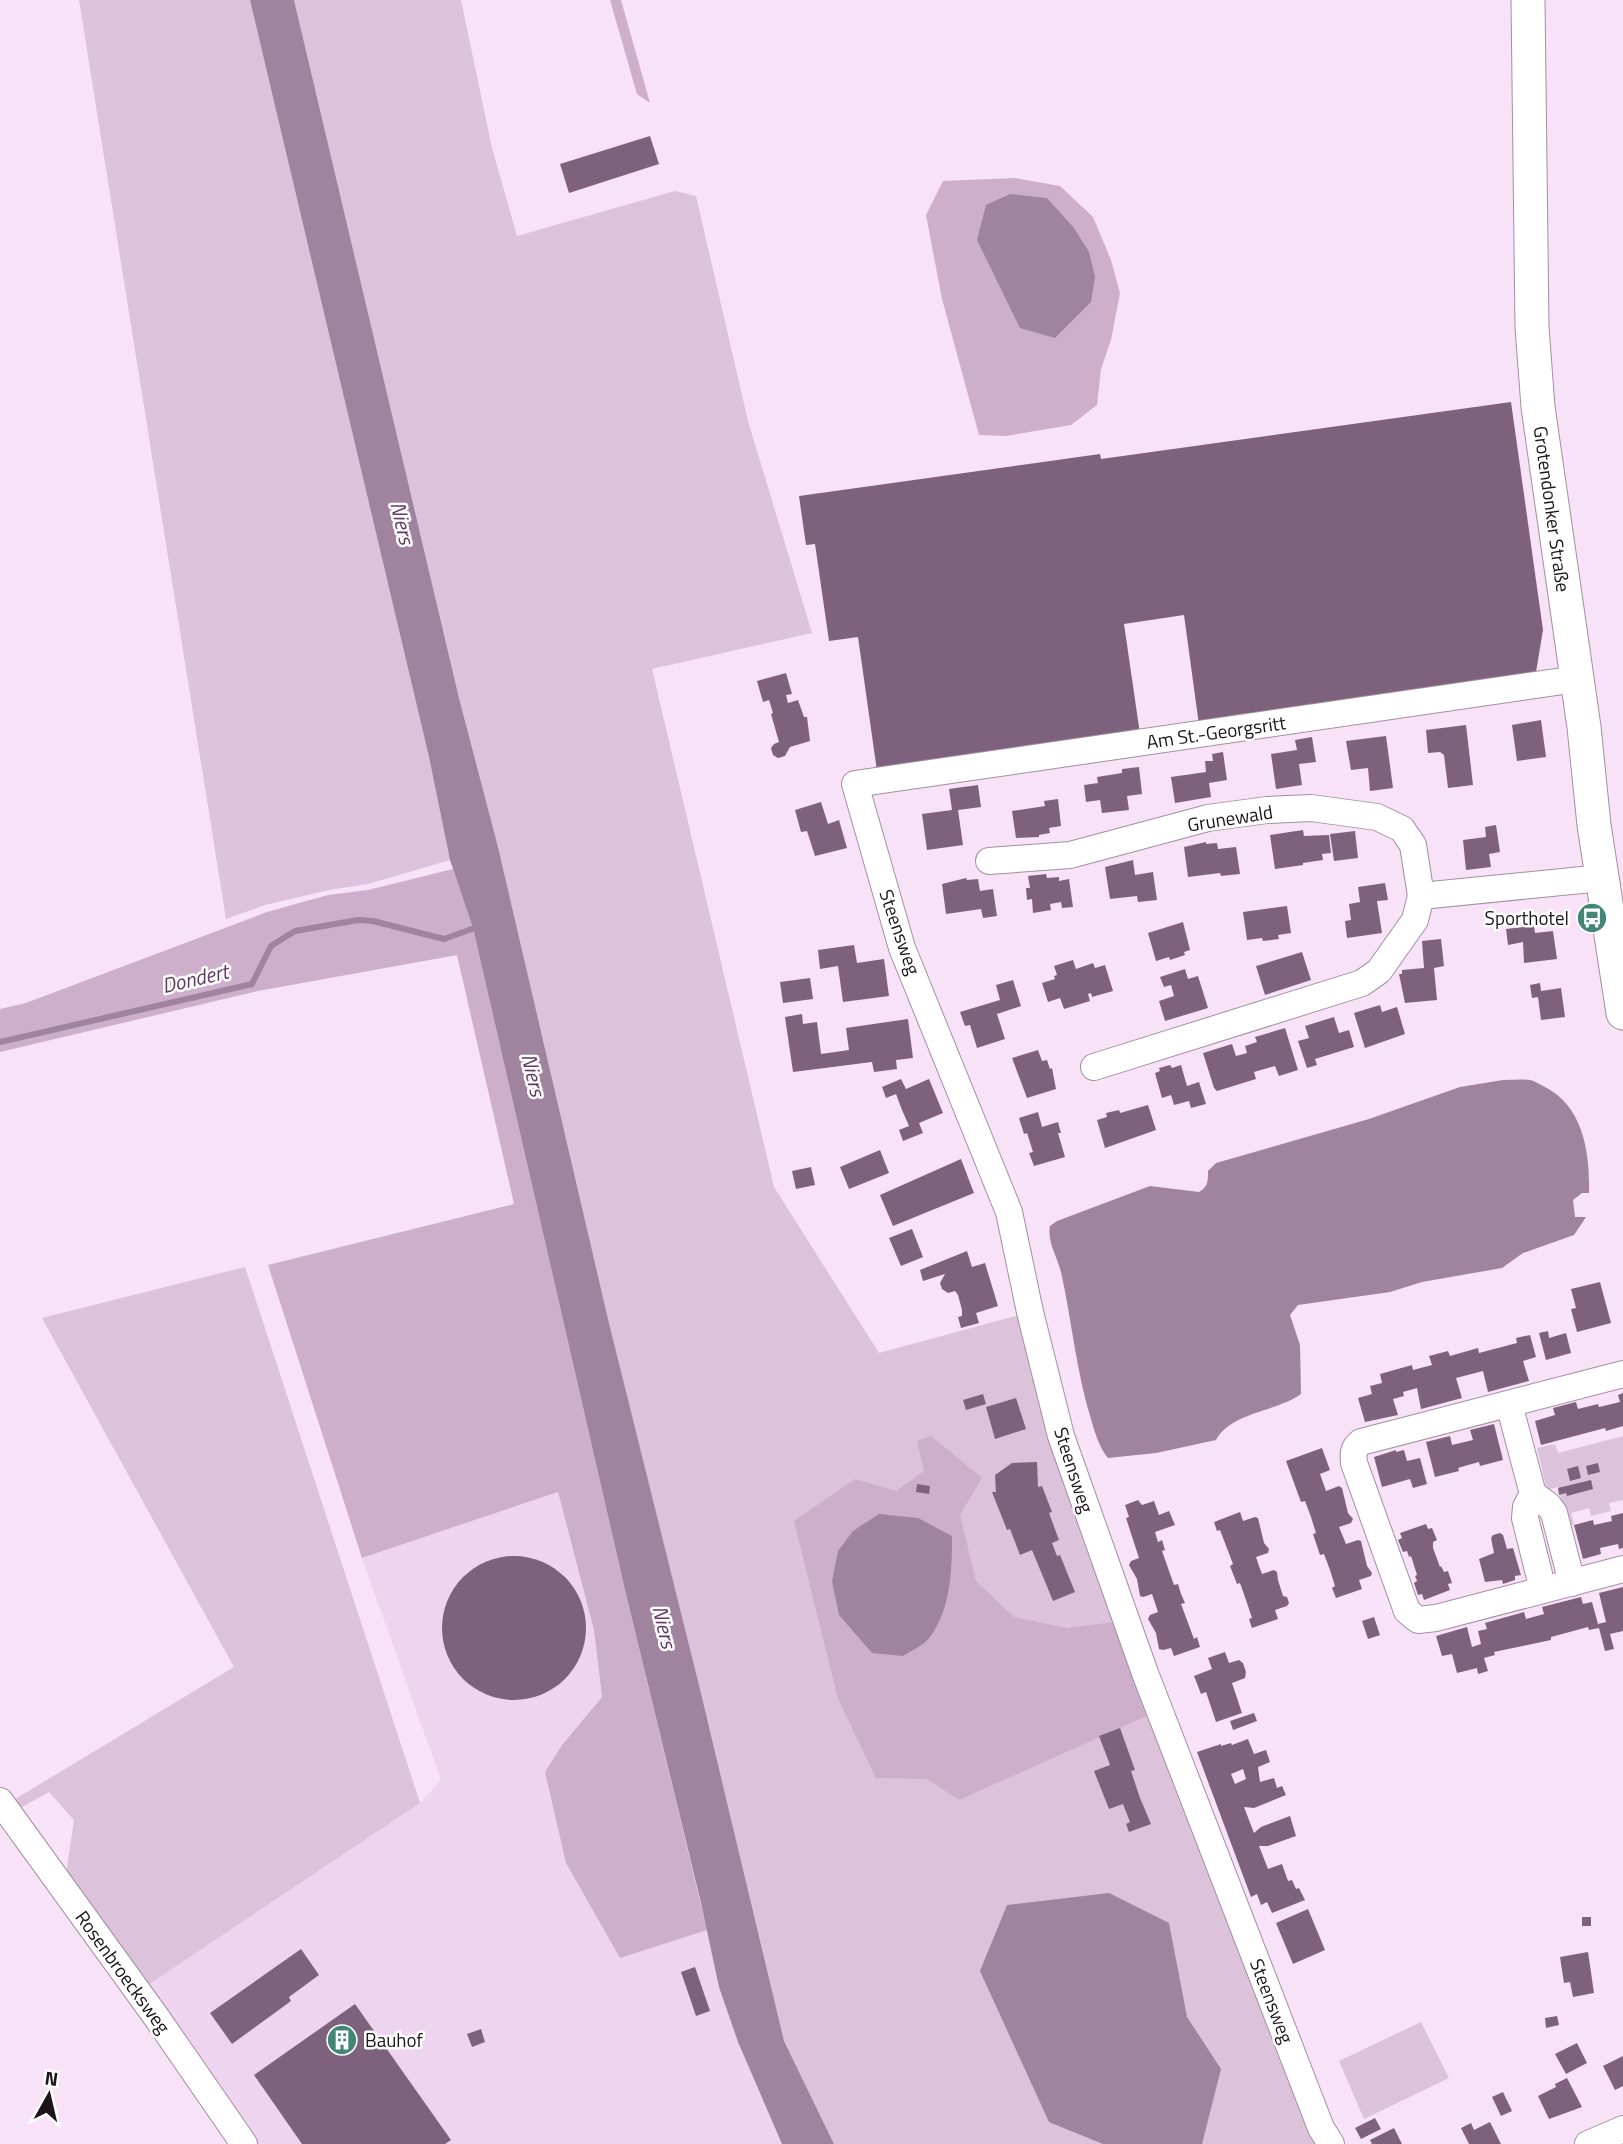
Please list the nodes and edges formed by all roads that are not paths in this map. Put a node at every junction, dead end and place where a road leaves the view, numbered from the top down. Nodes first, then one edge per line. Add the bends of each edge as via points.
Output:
1 (1528, 0) edge
2 (1577, 679) junction
3 (855, 784) joint
4 (989, 861) dead end
5 (1602, 878) junction
6 (1421, 896) junction
7 (1623, 1013) edge
8 (1094, 1067) dead end
9 (1623, 1374) edge
10 (1509, 1404) junction
11 (1533, 1494) junction
12 (1623, 1569) edge
13 (1572, 1583) junction
14 (1543, 1590) junction
15 (0, 1801) edge
16 (1623, 2129) edge
17 (244, 2144) edge
18 (1331, 2144) edge
19 (1588, 2144) edge

1 - 2 main road, Grotendonker Straße via 1532,327 1538,407
2 - 3 street, Am St.-Georgsritt
2 - 5 main road, Grotendonker Straße
3 - 18 street, Steensweg via 902,948 1009,1212 1061,1436 1144,1673
4 - 6 street, Grunewald via 1070,855 1208,818 1311,808 1377,817 1402,829 1413,845
5 - 6 street
5 - 7 main road, Grotendonker Straße
6 - 8 street, Grunewald via 1416,920 1379,971 1362,983
9 - 10 street
10 - 11 street
10 - 14 street via 1361,1443 1354,1450 1354,1463 1412,1616 1436,1618
11 - 13 street via 1554,1513
11 - 14 street via 1525,1518
12 - 13 street
13 - 14 street
15 - 17 street, Rosenbroecksweg
16 - 19 street

